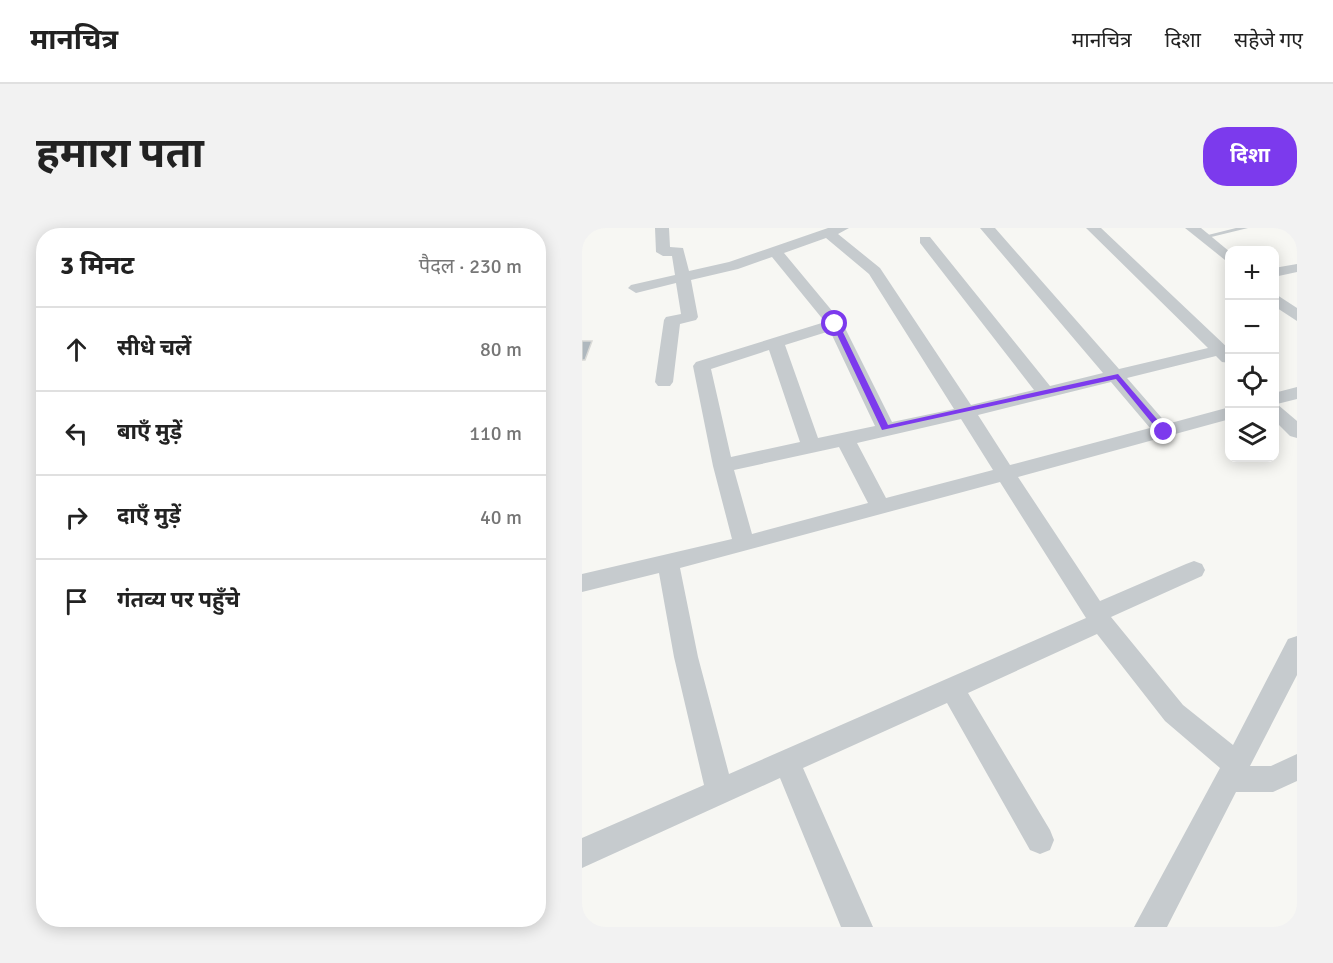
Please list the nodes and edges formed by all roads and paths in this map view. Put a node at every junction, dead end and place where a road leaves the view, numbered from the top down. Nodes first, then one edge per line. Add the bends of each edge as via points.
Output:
1 (662, 228) edge
2 (987, 228) edge
3 (1093, 228) edge
4 (1245, 228) edge
5 (835, 230) edge
6 (1197, 232) edge
7 (925, 240) dead end
8 (775, 252) junction
9 (1225, 256) edge
10 (1297, 268) edge
11 (1279, 272) edge
12 (682, 279) junction
13 (636, 288) dead end
14 (1277, 300) edge
15 (1297, 316) edge
16 (835, 324) junction
17 (775, 342) junction
18 (1224, 355) edge
19 (1118, 376) junction
20 (664, 382) dead end
21 (1046, 393) junction
22 (1297, 393) edge
23 (1279, 398) edge
24 (966, 412) junction
25 (1279, 413) edge
26 (1225, 414) edge
27 (885, 428) junction
28 (1164, 432) junction
29 (1297, 432) edge
30 (845, 439) junction
31 (811, 447) junction
32 (723, 466) junction
33 (1006, 472) junction
34 (880, 507) junction
35 (744, 544) junction
36 (668, 562) junction
37 (1194, 570) dead end
38 (582, 584) edge
39 (1098, 618) junction
40 (1294, 660) edge
41 (952, 688) junction
42 (787, 762) junction
43 (1297, 767) edge
44 (1231, 771) junction
45 (720, 792) junction
46 (1040, 840) dead end
47 (582, 853) edge
48 (857, 927) edge
49 (1150, 927) edge

1 - 12 street via 663,252 678,251
2 - 19 street
3 - 18 street
4 - 6 lane
5 - 8 street
5 - 24 street via 875,271
6 - 9 street
7 - 21 street
8 - 12 street
8 - 16 street
10 - 11 street
12 - 13 street
12 - 20 street via 690,317 672,320
14 - 15 street
16 - 17 street
16 - 27 street
17 - 31 street
17 - 32 street via 702,366
18 - 19 street
19 - 21 street
19 - 28 street
21 - 24 street
22 - 23 street
24 - 27 street
24 - 33 street
25 - 29 street
26 - 28 street
27 - 30 street
28 - 33 street
30 - 31 street
30 - 34 street
31 - 32 street
32 - 35 street
33 - 34 street
33 - 39 street
34 - 35 street
35 - 36 street
36 - 38 street
36 - 45 street via 686,657
37 - 39 street
39 - 41 street
39 - 44 street via 1174,712
40 - 44 street
41 - 42 street
41 - 46 street
42 - 45 street
42 - 48 street
43 - 44 street via 1273,779
44 - 49 street
45 - 47 street

